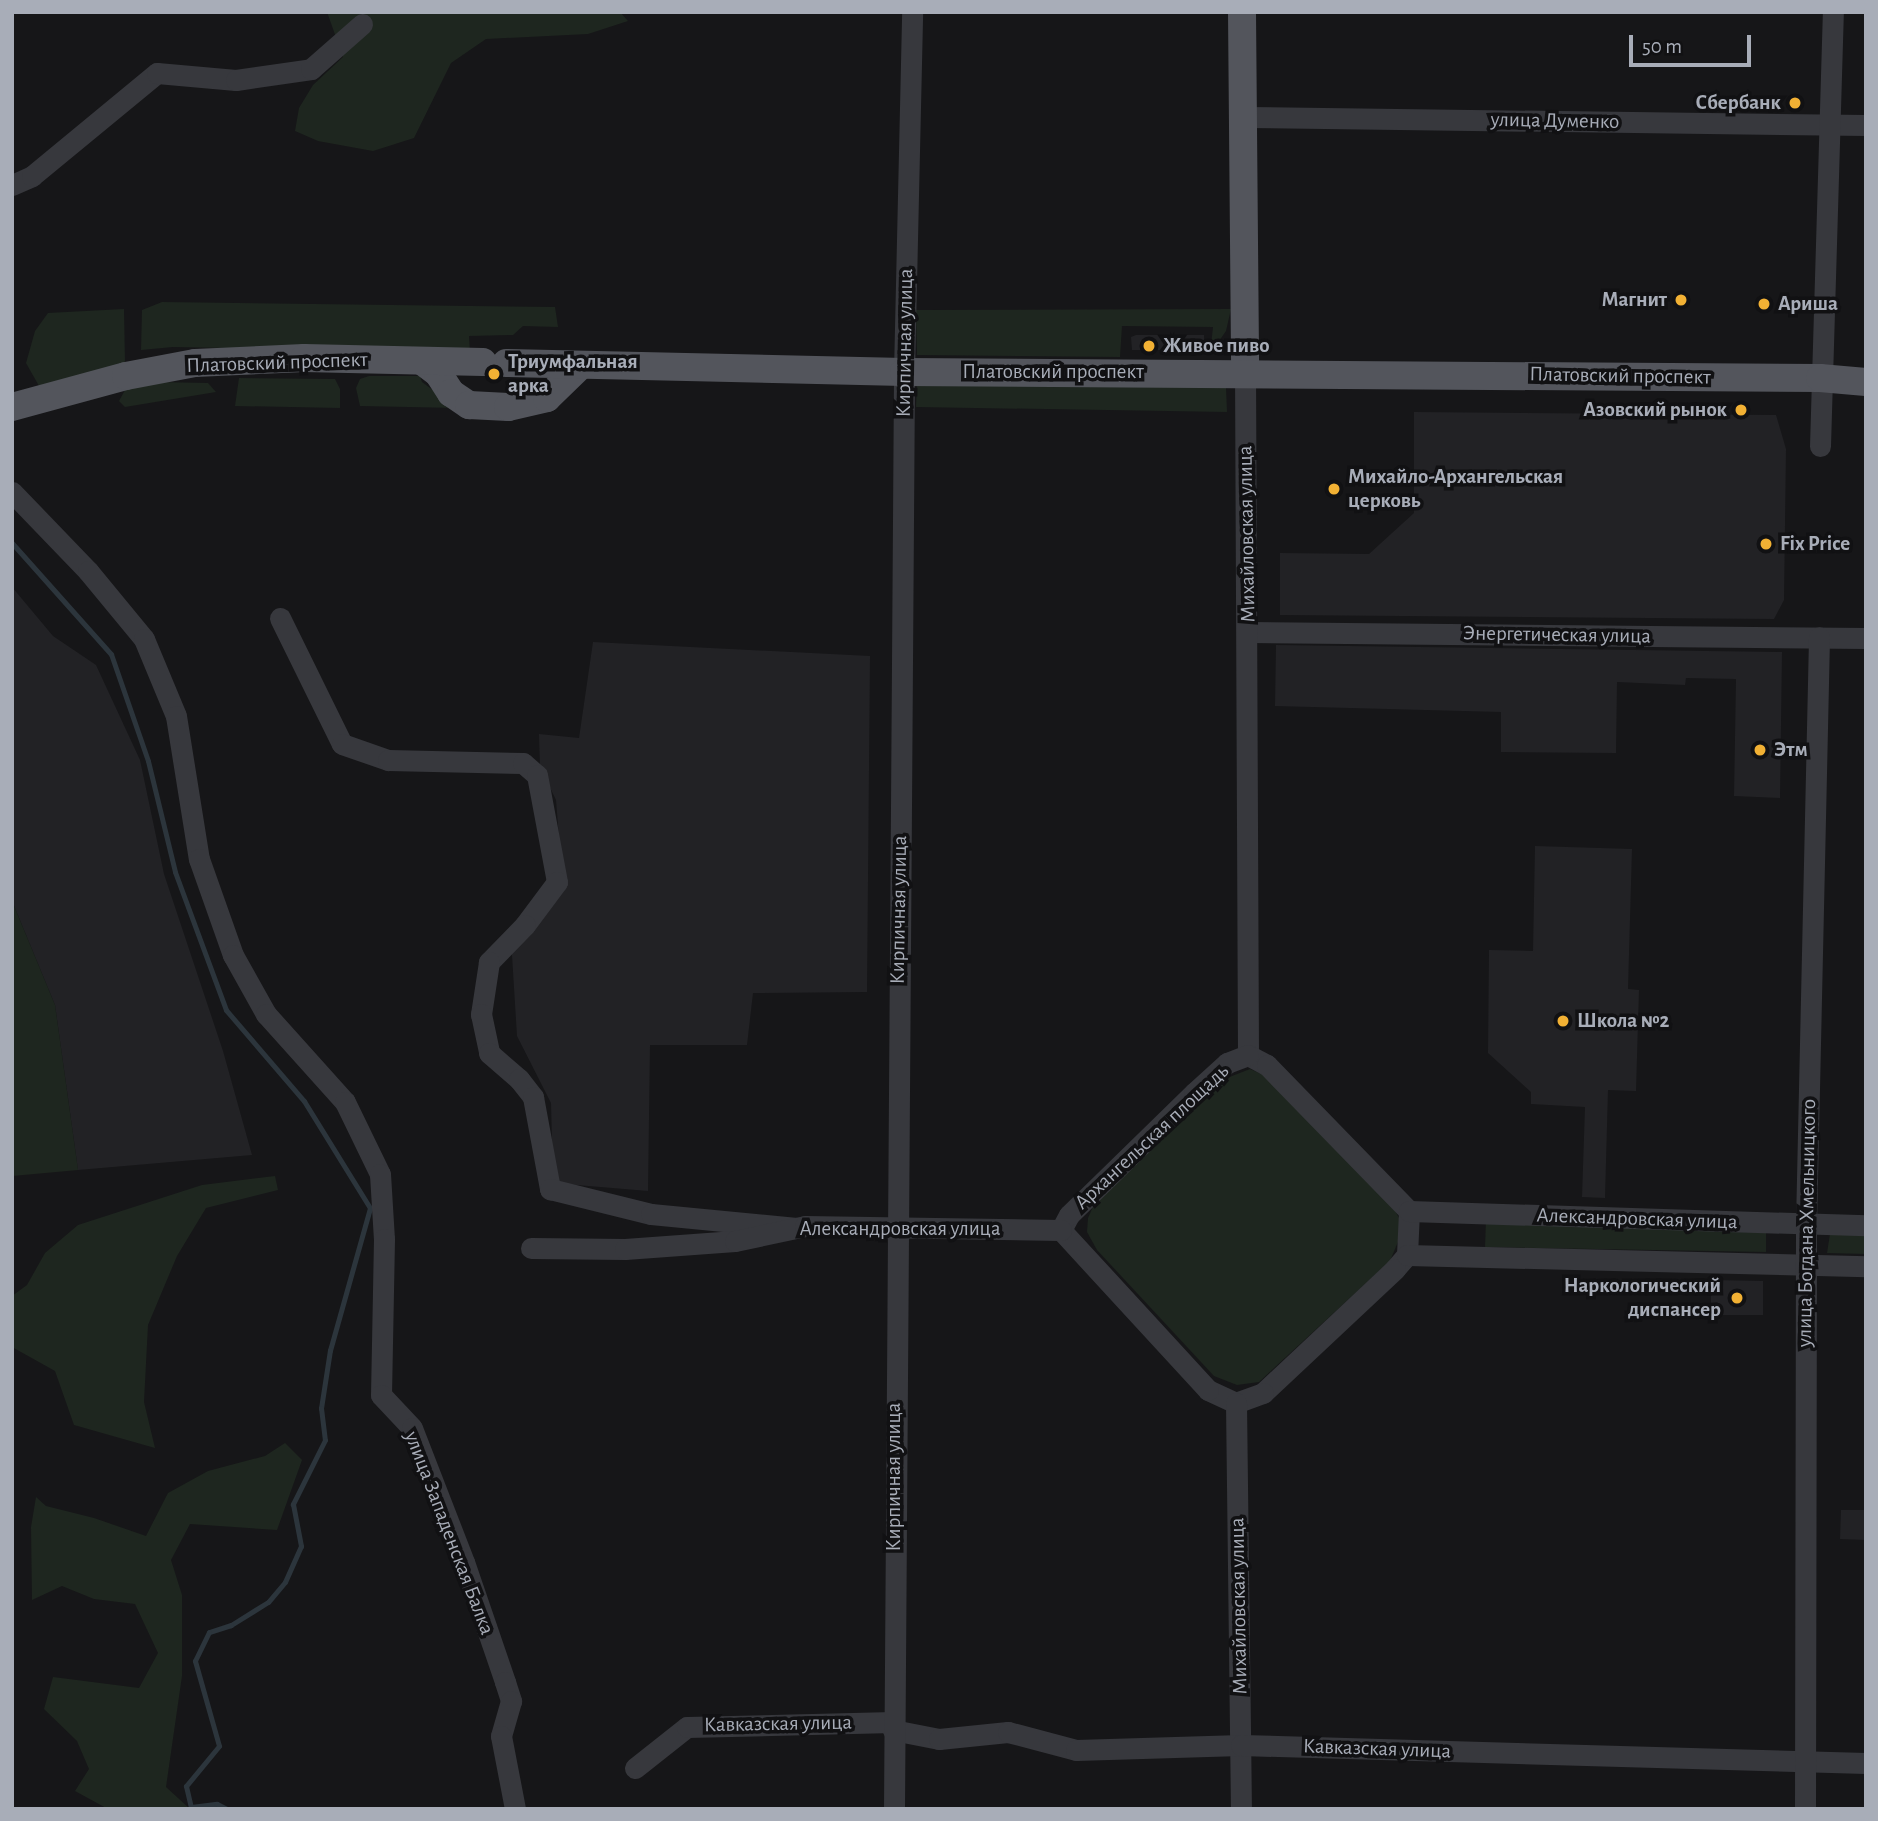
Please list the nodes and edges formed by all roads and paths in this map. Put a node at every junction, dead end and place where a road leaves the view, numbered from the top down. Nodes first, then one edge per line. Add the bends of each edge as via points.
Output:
1 (912, 12) edge
2 (1242, 12) edge
3 (1833, 12) edge
4 (362, 24) dead end
5 (1244, 117) junction
6 (1830, 124) junction
7 (1866, 125) edge
8 (12, 185) edge
9 (422, 361) junction
10 (581, 365) junction
11 (1866, 371) edge
12 (904, 372) junction
13 (1245, 372) junction
14 (1820, 378) junction
15 (1866, 382) edge
16 (12, 407) edge
17 (1819, 446) dead end
18 (12, 492) edge
19 (280, 618) dead end
20 (1248, 632) junction
21 (1819, 637) junction
22 (1866, 638) edge
23 (1248, 1055) junction
24 (1409, 1211) junction
25 (1806, 1224) junction
26 (1866, 1224) edge
27 (796, 1228) junction
28 (896, 1229) junction
29 (1061, 1230) junction
30 (531, 1248) dead end
31 (1407, 1255) junction
32 (1805, 1265) junction
33 (1866, 1266) edge
34 (1237, 1403) junction
35 (893, 1726) junction
36 (1241, 1745) junction
37 (1806, 1762) junction
38 (1866, 1763) edge
39 (635, 1768) dead end
40 (515, 1809) edge
41 (894, 1809) edge
42 (1241, 1809) edge
43 (1805, 1809) edge

1 - 12 street, Кирпичная улица
2 - 5 main road, Михайловская улица
3 - 6 street
4 - 8 street via 310,69 236,80 157,73 32,176
5 - 6 street, улица Думенко
5 - 13 main road, Михайловская улица
6 - 7 street, улица Думенко
6 - 14 street
9 - 10 main road, Платовский проспект
9 - 10 main road via 438,373 451,393 469,405 508,407 547,398
9 - 16 main road, Платовский проспект via 195,363
10 - 12 main road, Платовский проспект
11 - 14 main road, Платовский проспект
12 - 13 main road, Платовский проспект
12 - 28 street, Кирпичная улица
13 - 14 main road, Платовский проспект
13 - 20 street, Михайловская улица
14 - 15 main road, Платовский проспект
14 - 17 street
18 - 40 street, улица Западенская Балка via 88,571 144,639 176,716 199,859 233,956 266,1014 345,1102 380,1174 384,1239 381,1395 412,1428 505,1682 511,1701 501,1736
19 - 27 street via 342,744 388,760 523,763 537,775 557,882 489,962 481,1013 489,1053 533,1097 550,1189 651,1214
20 - 21 street, Энергетическая улица
20 - 23 street, Михайловская улица
21 - 22 street, Энергетическая улица
21 - 25 street, улица Богдана Хмельницкого
23 - 24 street, Архангельская площадь via 1267,1065
23 - 29 street, Архангельская площадь via 1227,1063 1194,1093 1069,1215
24 - 25 street, Александровская улица
24 - 31 street
25 - 26 street, Александровская улица
25 - 32 street, улица Богдана Хмельницкого
27 - 28 street, Александровская улица
27 - 30 street, Александровская улица via 735,1241
28 - 29 street, Александровская улица
28 - 35 street, Кирпичная улица
29 - 34 street, Архангельская площадь via 1208,1390
31 - 32 street, Александровская улица
31 - 34 street via 1263,1393
32 - 33 street, Александровская улица
32 - 37 street, улица Богдана Хмельницкого
34 - 36 street, Михайловская улица
35 - 36 street, Кавказская улица via 939,1739 1007,1732 1076,1750
35 - 39 street, Кавказская улица via 687,1727
35 - 41 street, Кирпичная улица
36 - 37 street, Кавказская улица
36 - 42 street, Михайловская улица
37 - 38 street, Кавказская улица
37 - 43 street, улица Богдана Хмельницкого

